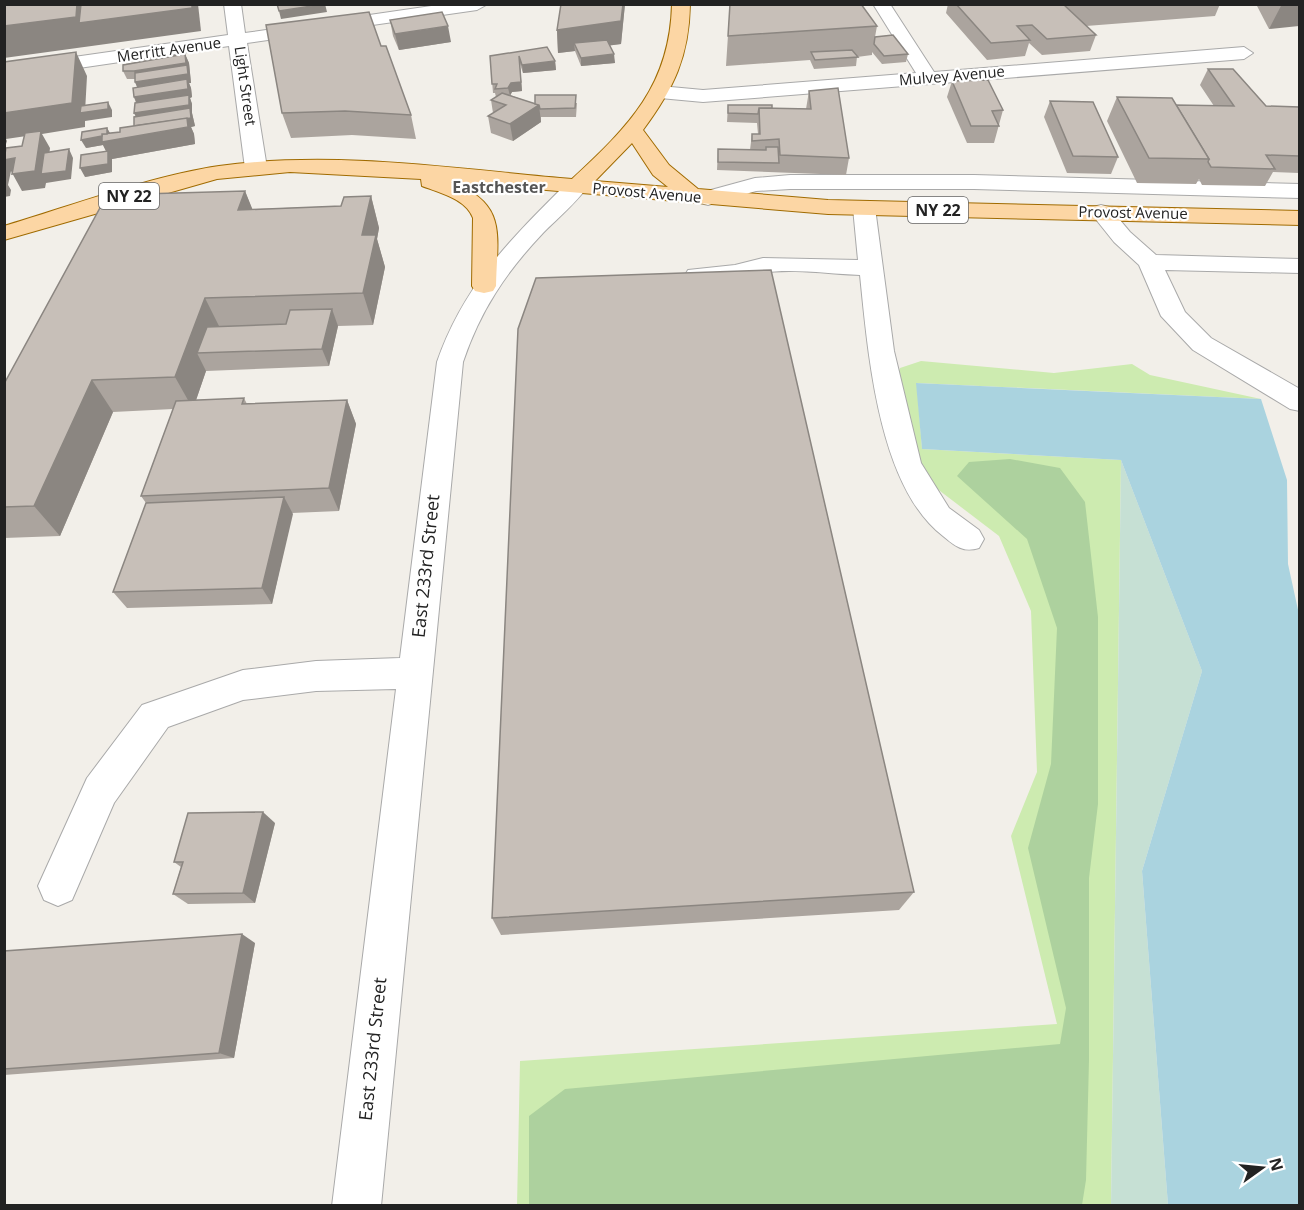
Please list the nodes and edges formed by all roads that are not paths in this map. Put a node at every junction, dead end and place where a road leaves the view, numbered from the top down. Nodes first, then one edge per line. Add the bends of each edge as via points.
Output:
1 (232, 4) edge
2 (681, 4) edge
3 (881, 4) edge
4 (477, 5) edge
5 (238, 40) junction
6 (1244, 53) dead end
7 (4, 73) edge
8 (929, 78) junction
9 (660, 92) junction
10 (633, 130) junction
11 (256, 168) junction
12 (409, 172) junction
13 (577, 186) junction
14 (1299, 191) edge
15 (700, 197) junction
16 (864, 208) junction
17 (1101, 212) junction
18 (1299, 218) edge
19 (4, 233) edge
20 (1150, 262) junction
21 (1299, 266) edge
22 (871, 268) junction
23 (679, 276) edge
24 (484, 286) junction
25 (1299, 402) edge
26 (968, 539) dead end
27 (414, 673) junction
28 (58, 886) dead end
29 (356, 1206) edge

1 - 5 street, Light Street
2 - 9 main road, East 233rd Street via 676,53
3 - 8 street
4 - 5 street, Merritt Avenue
5 - 7 street, Merritt Avenue
5 - 11 street, Light Street
6 - 8 street, Mulvey Avenue
8 - 9 street, Mulvey Avenue via 703,96
9 - 10 main road, East 233rd Street
10 - 13 main road, East 233rd Street
10 - 15 main road via 661,171
11 - 12 main road, Provost Avenue / NY 22 via 319,166
11 - 19 main road, Provost Avenue / NY 22 via 159,187
12 - 13 main road, Provost Avenue / NY 22
12 - 24 main road via 463,196 481,210 485,223
13 - 15 main road, Provost Avenue / NY 22
13 - 24 street, East 233rd Street via 507,255
14 - 15 street via 974,182 790,182
15 - 16 main road, Provost Avenue / NY 22
16 - 17 main road, Provost Avenue / NY 22
16 - 22 street
17 - 18 main road, Provost Avenue / NY 22
17 - 20 street
20 - 21 street
20 - 25 street via 1174,316 1202,344
22 - 23 street via 763,265 735,272
22 - 26 street via 881,351 907,464 938,516
24 - 27 street, East 233rd Street via 456,340 450,363
27 - 28 street via 316,676 243,685 155,716 100,791
27 - 29 street, East 233rd Street

